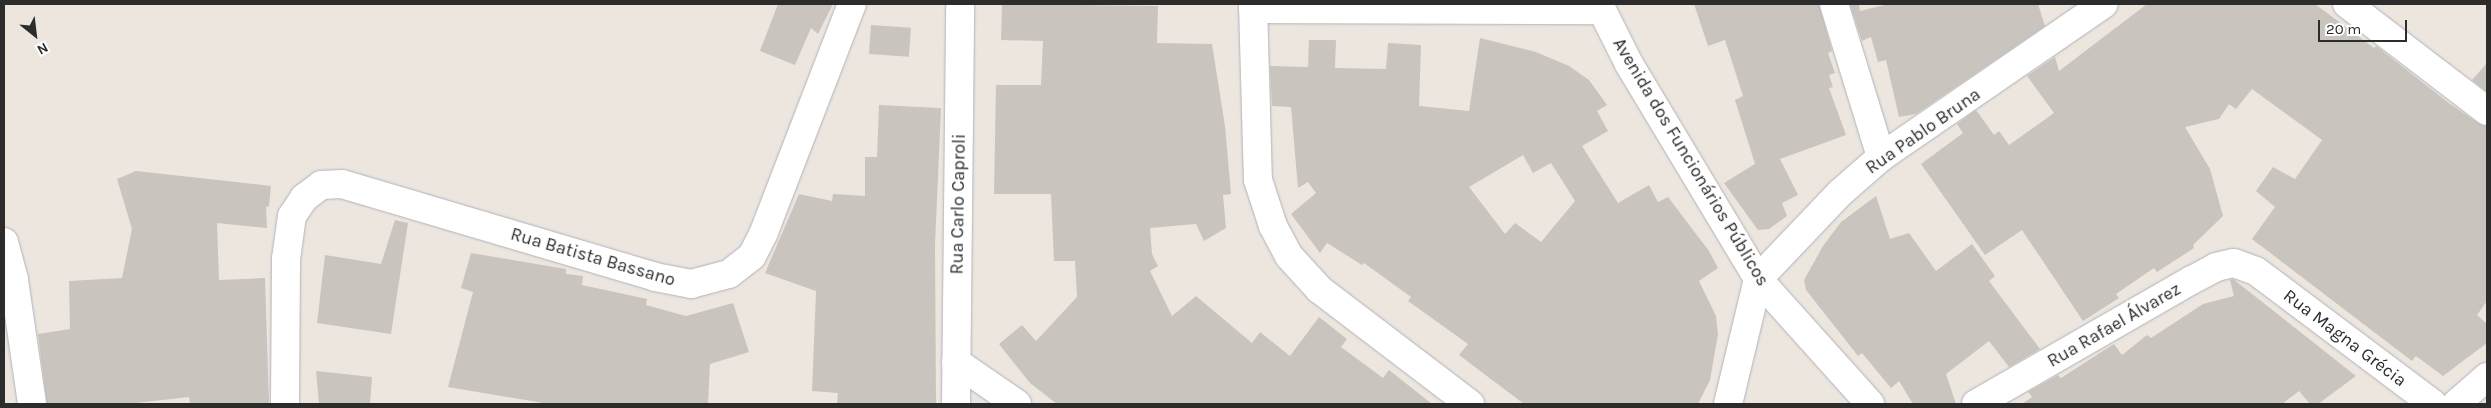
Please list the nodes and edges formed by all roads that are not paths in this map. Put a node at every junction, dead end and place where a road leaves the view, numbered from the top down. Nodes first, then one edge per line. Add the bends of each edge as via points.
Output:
1 (852, 4) edge
2 (960, 4) edge
3 (1834, 4) edge
4 (2104, 4) edge
5 (2347, 4) edge
6 (1253, 6) edge
7 (1600, 7) edge
8 (2069, 14) edge
9 (2487, 111) edge
10 (1882, 157) junction
11 (4, 242) edge
12 (2256, 271) joint
13 (1758, 279) junction
14 (956, 362) junction
15 (2487, 377) edge
16 (32, 404) edge
17 (285, 404) edge
18 (956, 404) edge
19 (1017, 404) edge
20 (1470, 404) edge
21 (1728, 404) edge
22 (1870, 404) edge
23 (1976, 404) edge
24 (2433, 404) edge
25 (2456, 404) edge

1 - 17 street, Rua Batista Bassano via 764,232 752,256 729,274 692,284 655,277 342,184 321,185 304,198 292,216 286,259
2 - 14 street, Rua Carlo Caproli
3 - 10 street
4 - 8 street, Rua Pablo Bruna
5 - 9 street
6 - 7 street
6 - 20 street via 1258,180 1273,226 1289,256 1319,289
7 - 13 street, Avenida dos Funcionários Públicos
8 - 10 street, Rua Pablo Bruna
10 - 13 street, Rua Pablo Bruna via 1840,193
11 - 16 street via 14,280
12 - 23 street, Rua Rafael Álvarez via 2234,263 2216,267
12 - 24 street, Rua Magna Grécia
13 - 21 street
13 - 22 street, Avenida dos Funcionários Públicos
14 - 18 street, Rua Carlo Caproli
14 - 19 street
15 - 25 street

